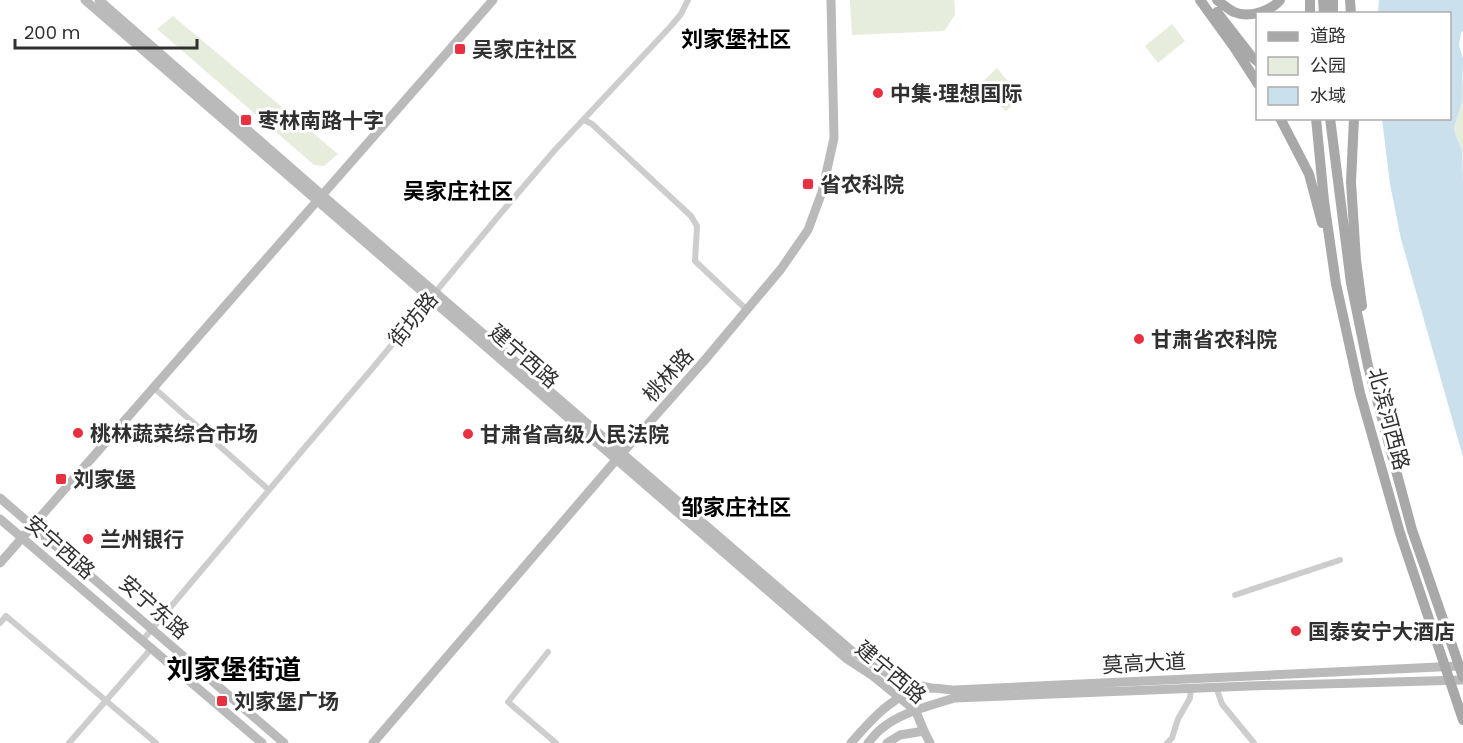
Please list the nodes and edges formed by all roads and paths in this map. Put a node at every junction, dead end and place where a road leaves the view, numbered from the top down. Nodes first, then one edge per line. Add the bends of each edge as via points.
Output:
1 (85, 0) edge
2 (99, 0) edge
3 (493, 0) edge
4 (688, 0) edge
5 (831, 0) edge
6 (1200, 0) edge
7 (1208, 0) edge
8 (1218, 0) edge
9 (1280, 0) edge
10 (1262, 12) edge
11 (1256, 13) edge
12 (1256, 61) edge
13 (1256, 82) edge
14 (584, 120) junction
15 (1281, 120) edge
16 (1316, 120) edge
17 (1330, 120) edge
18 (1354, 120) edge
19 (319, 198) junction
20 (1333, 264) junction
21 (433, 296) junction
22 (747, 310) junction
23 (1368, 366) junction
24 (153, 387) junction
25 (619, 457) junction
26 (269, 490) junction
27 (0, 498) edge
28 (0, 519) edge
29 (33, 526) junction
30 (22, 538) junction
31 (1340, 560) dead end
32 (0, 563) edge
33 (1235, 595) dead end
34 (0, 623) edge
35 (152, 629) junction
36 (142, 641) junction
37 (151, 649) junction
38 (548, 652) dead end
39 (1459, 666) junction
40 (1444, 667) junction
41 (1463, 679) edge
42 (1449, 681) junction
43 (901, 682) junction
44 (1216, 687) junction
45 (931, 688) junction
46 (1191, 688) junction
47 (904, 696) junction
48 (106, 700) junction
49 (916, 711) junction
50 (1463, 720) edge
51 (924, 732) junction
52 (69, 743) edge
53 (156, 743) edge
54 (262, 743) edge
55 (284, 743) edge
56 (373, 743) edge
57 (556, 743) edge
58 (851, 743) edge
59 (868, 743) edge
60 (887, 743) edge
61 (930, 743) edge
62 (1167, 743) edge
63 (1254, 743) edge

1 - 19 main road, 建宁西路
2 - 19 main road, 建宁西路
3 - 19 main road
4 - 14 street, 街坊路 via 671,26
5 - 22 main road, 桃林路 via 834,138 822,192 808,230
6 - 13 main road
7 - 12 main road
8 - 11 main road via 1234,12
9 - 10 main road
14 - 21 street, 街坊路
14 - 22 street via 691,216 697,226 695,261
15 - 20 main road via 1309,174
16 - 20 main road, 北滨河西路
17 - 23 main road, 北滨河西路 via 1351,283
18 - 23 main road via 1352,193
19 - 21 main road, 建宁西路
19 - 24 main road
20 - 40 main road, 北滨河西路 via 1360,393
21 - 25 main road, 建宁西路
21 - 26 street, 街坊路
22 - 25 main road, 桃林路
23 - 39 main road, 北滨河西路 via 1412,530
24 - 26 street
24 - 29 main road
25 - 43 main road, 建宁西路 via 755,566 853,652
25 - 47 main road, 建宁西路 via 847,659
25 - 56 main road, 桃林路
26 - 35 street, 街坊路
27 - 29 main road, 安宁东路
28 - 30 main road, 安宁西路
29 - 30 main road
29 - 35 main road, 安宁东路
30 - 32 main road
30 - 36 main road, 安宁西路
31 - 33 street
34 - 48 street via 6,616
35 - 36 street, 街坊路
35 - 55 main road, 安宁东路
36 - 37 main road, 安宁西路
37 - 48 street
37 - 54 main road, 安宁西路
38 - 57 street via 508,702
39 - 40 main road, 莫高大道
39 - 41 main road, 北滨河西路
40 - 42 main road, 北滨河西路
40 - 45 main road, 莫高大道
41 - 42 main road, 莫高大道
42 - 44 main road, 莫高大道
42 - 50 main road, 北滨河西路
43 - 45 main road, 建宁西路
43 - 47 main road, 建宁西路
44 - 46 main road, 莫高大道
44 - 63 street via 1222,704
45 - 47 main road, 莫高大道
46 - 49 main road, 莫高大道 via 954,699
46 - 62 street via 1190,698
47 - 49 main road, 建宁西路
47 - 58 main road, 莫高大道 via 873,718
48 - 52 street
48 - 53 street
49 - 51 main road, 建宁西路
49 - 59 main road, 莫高大道 via 890,723
51 - 60 main road via 900,735
51 - 61 main road, 建宁西路

